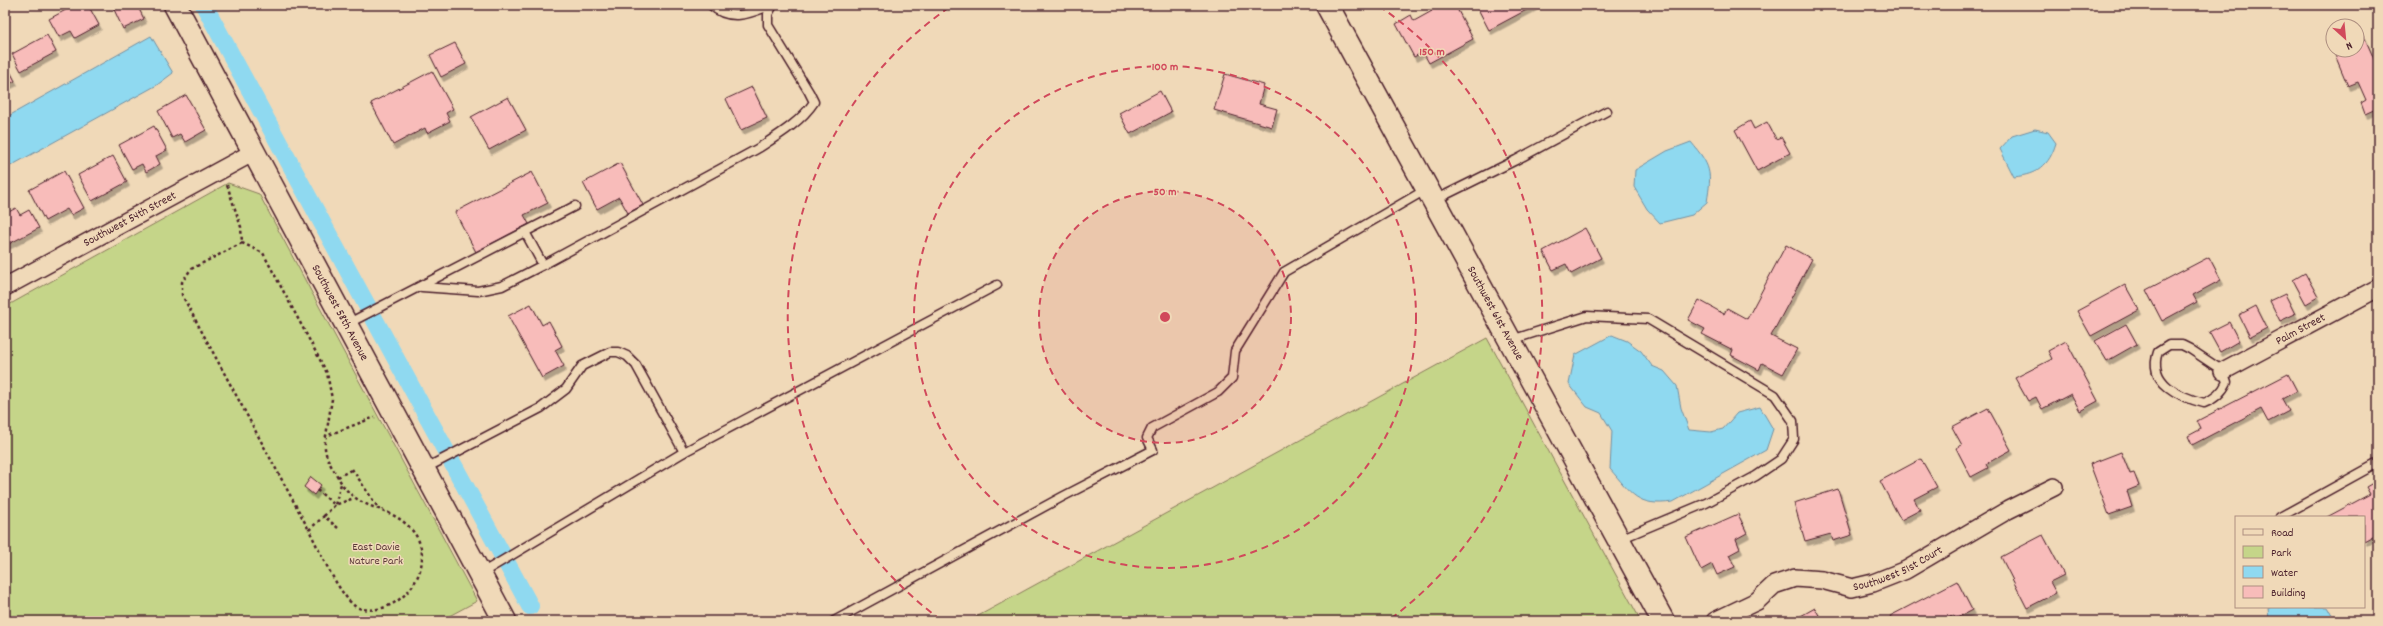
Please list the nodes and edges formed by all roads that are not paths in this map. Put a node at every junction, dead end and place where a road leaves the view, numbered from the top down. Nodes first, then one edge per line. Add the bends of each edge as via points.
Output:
1 (175, 5) edge
2 (710, 5) edge
3 (772, 5) edge
4 (1327, 5) edge
5 (1607, 111) dead end
6 (254, 152) junction
7 (1431, 195) junction
8 (575, 206) dead end
9 (525, 232) junction
10 (543, 265) junction
11 (998, 285) dead end
12 (5, 286) edge
13 (422, 287) junction
14 (2378, 288) edge
15 (346, 325) junction
16 (1511, 340) junction
17 (2223, 371) junction
18 (684, 452) junction
19 (2378, 463) edge
20 (430, 465) junction
21 (2054, 487) dead end
22 (2282, 516) edge
23 (1619, 540) junction
24 (484, 571) junction
25 (505, 621) edge
26 (834, 621) edge
27 (1663, 621) edge
28 (1715, 621) edge

1 - 6 street, Southwest 58th Avenue
2 - 3 lane via 734,17
3 - 10 lane via 768,14 768,25 814,102 809,110 757,149
4 - 7 street, Southwest 61st Avenue
5 - 7 lane via 1516,160
6 - 12 street, Southwest 54th Street
6 - 15 street, Southwest 58th Avenue
7 - 16 street, Southwest 61st Avenue
7 - 26 lane via 1284,272 1235,351 1232,378 1218,392 1152,428 1147,438 1153,450
8 - 9 lane
9 - 10 lane
9 - 13 lane
10 - 13 lane via 502,286 478,291
11 - 18 lane
13 - 15 lane
14 - 17 street, Palm Street
15 - 20 street, Southwest 58th Avenue
16 - 23 street, Southwest 61st Avenue
16 - 23 lane via 1587,316 1648,319 1775,395 1793,421 1794,439 1781,459 1756,476 1706,503
17 - 17 lane via 2182,345 2163,347 2156,357 2155,364 2159,374 2171,391 2204,403 2224,389 2227,382
18 - 20 lane via 636,365 627,356 610,352 582,366 566,389 541,408
18 - 24 lane
19 - 22 lane
20 - 24 street, Southwest 58th Avenue
21 - 28 street, Southwest 51st Court via 2008,510 1906,570 1852,588 1822,580 1795,578 1774,585 1756,601
23 - 27 street, Southwest 61st Avenue
24 - 25 street, Southwest 58th Avenue

